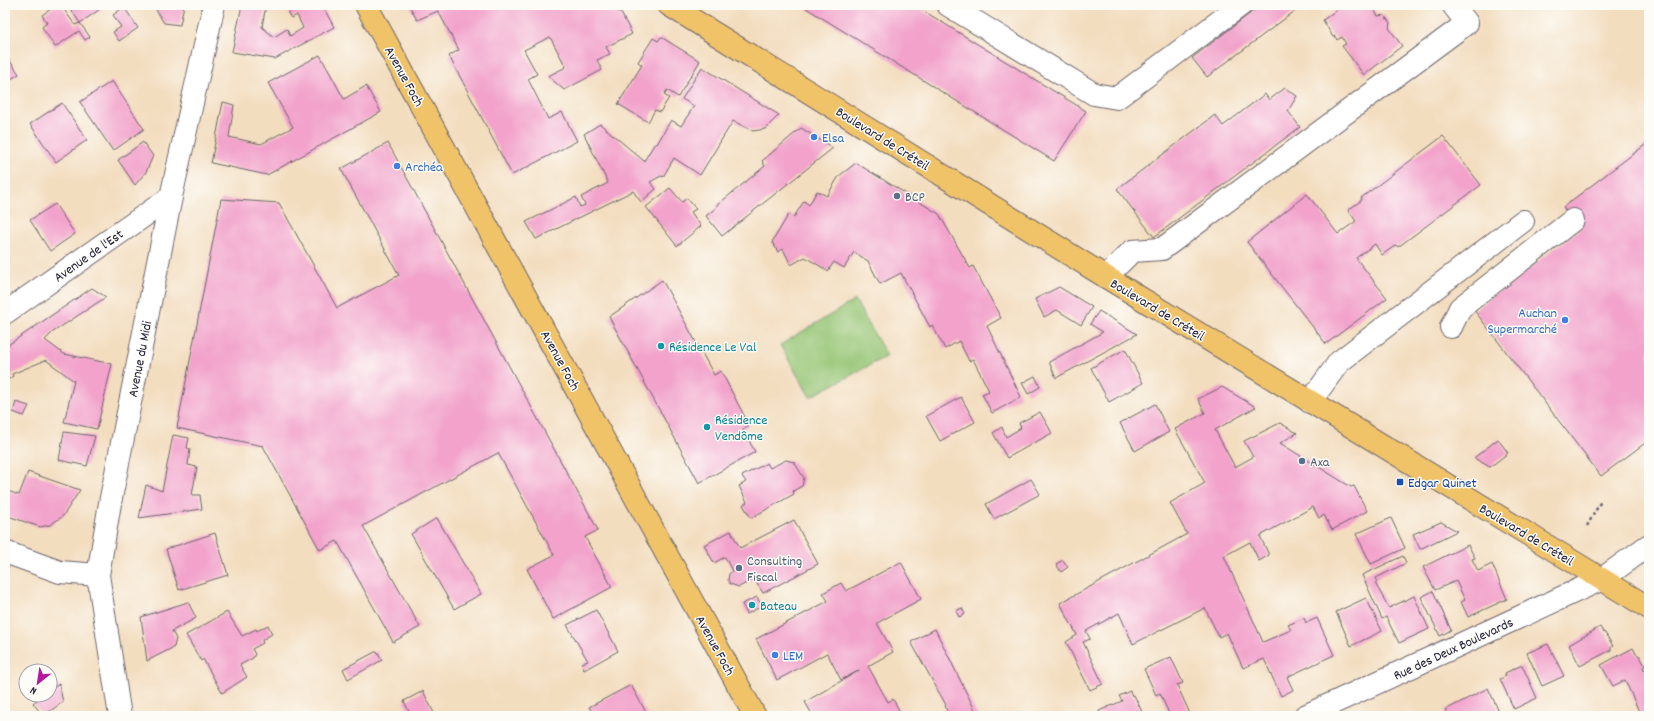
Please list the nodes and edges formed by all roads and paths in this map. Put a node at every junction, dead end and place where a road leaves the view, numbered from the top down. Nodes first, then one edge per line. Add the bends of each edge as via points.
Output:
1 (214, 5) edge
2 (366, 5) edge
3 (669, 5) edge
4 (948, 5) edge
5 (1242, 5) edge
6 (1453, 5) edge
7 (171, 197) junction
8 (1573, 220) dead end
9 (1523, 221) dead end
10 (1106, 277) junction
11 (5, 312) edge
12 (1451, 327) dead end
13 (1310, 402) junction
14 (1601, 501) dead end
15 (1586, 526) dead end
16 (1649, 545) edge
17 (5, 552) edge
18 (98, 575) junction
19 (1602, 579) junction
20 (1649, 608) edge
21 (120, 716) edge
22 (755, 716) edge
23 (1305, 716) edge

1 - 7 street, Avenue du Midi
2 - 22 main road, Avenue Foch
3 - 10 main road, Boulevard de Créteil
4 - 5 street via 1094,94 1117,98
6 - 10 street via 1467,23 1162,250 1132,251
7 - 11 street, Avenue de l'Est
7 - 18 street, Avenue du Midi
8 - 12 street via 1460,308
9 - 13 street via 1339,362
10 - 13 main road, Boulevard de Créteil
13 - 19 main road, Boulevard de Créteil
14 - 15 path
16 - 19 street, Rue des Deux Boulevards
17 - 18 street via 60,572
18 - 21 street, Avenue du Midi
19 - 20 main road, Boulevard de Créteil
19 - 23 street, Rue des Deux Boulevards

